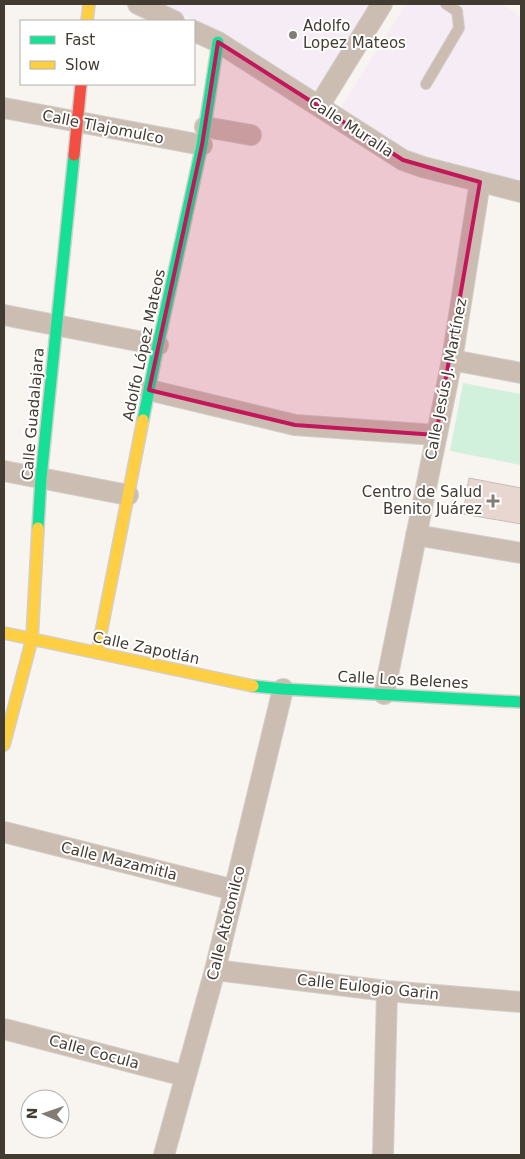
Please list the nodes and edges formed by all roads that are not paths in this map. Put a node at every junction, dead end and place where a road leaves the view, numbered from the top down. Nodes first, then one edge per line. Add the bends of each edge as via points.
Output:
1 (89, 4) edge
2 (138, 4) edge
3 (382, 4) edge
4 (446, 4) edge
5 (87, 20) edge
6 (172, 20) edge
7 (195, 30) edge
8 (218, 42) junction
9 (426, 84) dead end
10 (81, 85) edge
11 (319, 106) junction
12 (4, 108) edge
13 (77, 123) junction
14 (250, 135) dead end
15 (203, 136) junction
16 (480, 182) junction
17 (521, 192) edge
18 (4, 315) edge
19 (56, 326) junction
20 (158, 346) junction
21 (452, 360) junction
22 (521, 373) edge
23 (149, 390) junction
24 (436, 435) junction
25 (4, 471) edge
26 (41, 478) junction
27 (128, 496) junction
28 (416, 535) junction
29 (521, 553) edge
30 (4, 632) edge
31 (32, 639) junction
32 (97, 653) junction
33 (283, 689) junction
34 (384, 694) junction
35 (521, 702) edge
36 (4, 746) edge
37 (4, 832) edge
38 (234, 890) junction
39 (214, 970) junction
40 (387, 990) junction
41 (521, 1002) edge
42 (4, 1029) edge
43 (185, 1076) junction
44 (164, 1155) edge
45 (383, 1155) edge

1 - 5 street
2 - 6 street
3 - 11 street
4 - 9 lane via 457,11 459,28
7 - 8 street, Calle Muralla
8 - 11 street, Calle Muralla
8 - 15 street, Adolfo López Mateos
10 - 13 street, Calle Guadalajara
11 - 16 street, Calle Muralla via 403,160
12 - 13 street, Calle Tlajomulco
13 - 15 street, Calle Tlajomulco
13 - 19 street, Calle Guadalajara
14 - 15 street, Calle Tlajomulco
15 - 20 street, Adolfo López Mateos
16 - 17 street, Calle Muralla
16 - 21 street, Calle Jesús J. Martínez
18 - 19 street
19 - 20 street
19 - 26 street, Calle Guadalajara
20 - 23 street, Adolfo López Mateos
21 - 22 street
21 - 24 street, Calle Jesús J. Martínez
23 - 24 street via 295,426
23 - 27 street, Adolfo López Mateos
24 - 28 street, Calle Jesús J. Martínez
25 - 26 street
26 - 27 street
26 - 31 street, Calle Guadalajara
27 - 32 street, Adolfo López Mateos
28 - 29 street
28 - 34 street, Calle Jesús J. Martínez
30 - 31 street, Calle Zapotlán
31 - 32 street, Calle Zapotlán
31 - 36 street, Calle Guadalajara
32 - 33 street, Calle Zapotlán via 248,685
33 - 34 street, Calle Los Belenes
33 - 38 street, Calle Atotonilco
34 - 35 street, Calle Los Belenes
37 - 38 street, Calle Mazamitla
38 - 39 street, Calle Atotonilco
39 - 40 street, Calle Eulogio Garin
39 - 43 street, Calle Atotonilco
40 - 41 street, Calle Eulogio Garin
40 - 45 street
42 - 43 street, Calle Cocula
43 - 44 street, Calle Atotonilco

